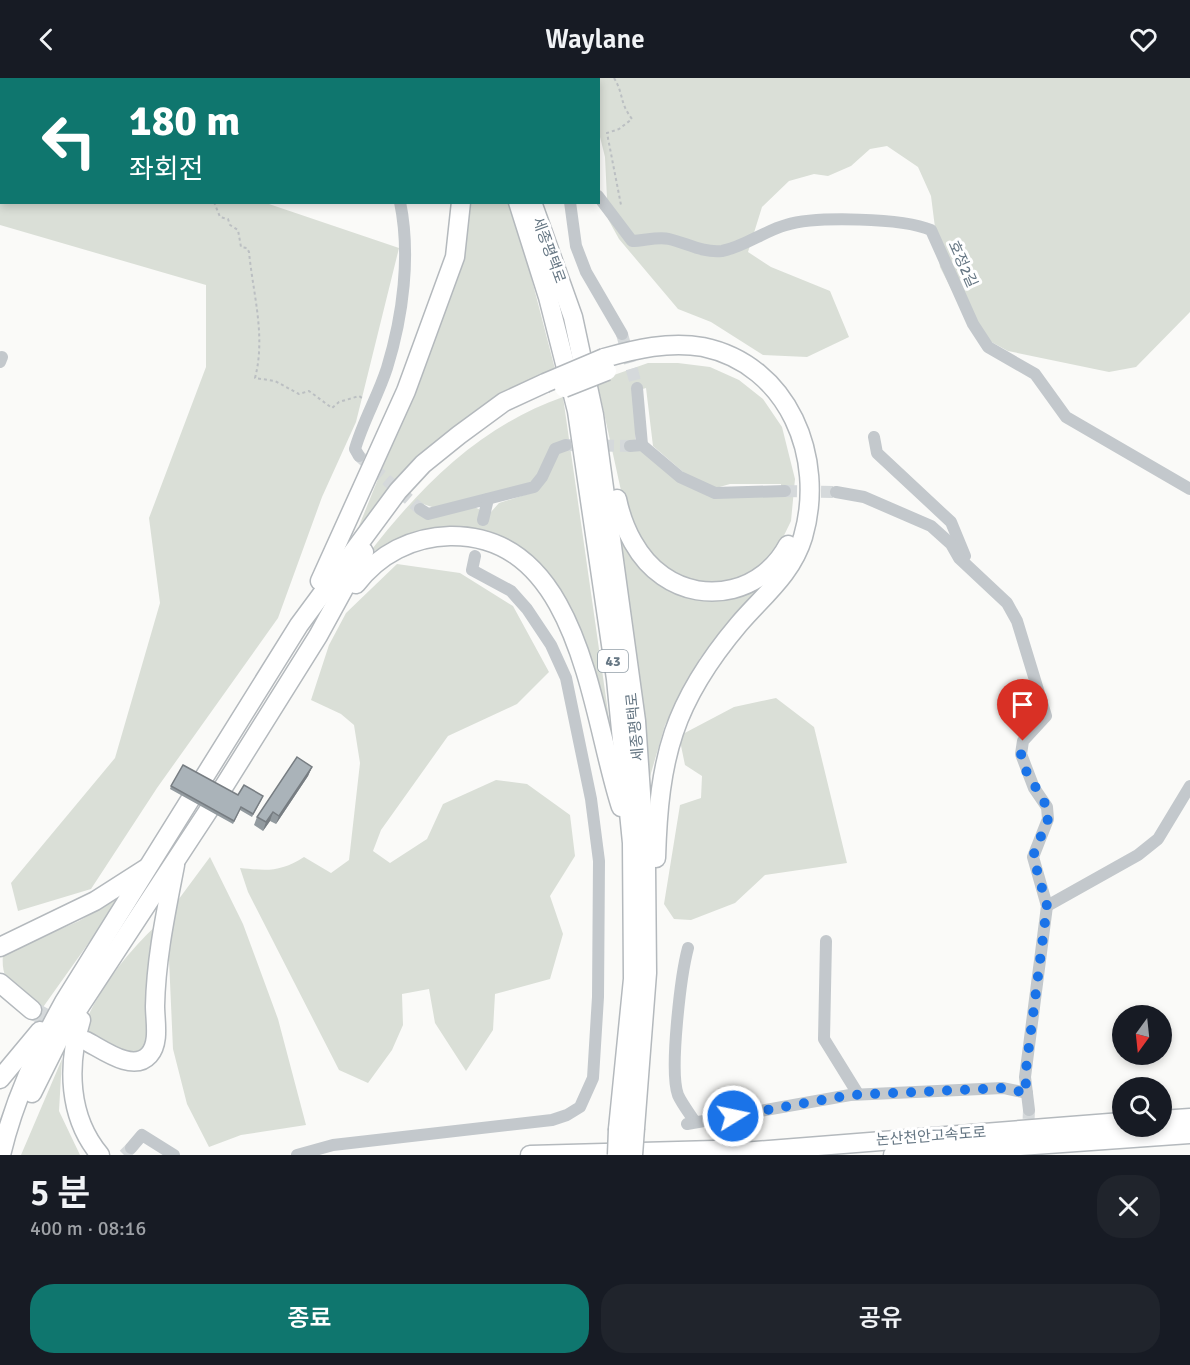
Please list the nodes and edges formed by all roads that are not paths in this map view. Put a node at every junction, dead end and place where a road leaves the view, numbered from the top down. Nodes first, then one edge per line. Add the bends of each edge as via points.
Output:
1 (600, 199) edge
2 (400, 204) edge
3 (461, 204) edge
4 (519, 204) edge
5 (533, 204) edge
6 (570, 204) edge
7 (622, 334) tunnel mouth
8 (605, 365) junction
9 (637, 388) tunnel mouth
10 (547, 389) junction
11 (594, 415) junction
12 (874, 437) dead end
13 (566, 446) dead end
14 (359, 456) dead end
15 (1190, 489) edge
16 (785, 491) tunnel mouth
17 (836, 492) tunnel mouth
18 (489, 499) junction
19 (420, 510) tunnel mouth
20 (483, 520) dead end
21 (475, 556) dead end
22 (969, 566) junction
23 (299, 625) junction
24 (318, 636) junction
25 (1190, 786) edge
26 (632, 843) junction
27 (176, 858) junction
28 (149, 867) junction
29 (1047, 906) junction
30 (826, 941) dead end
31 (0, 947) edge
32 (688, 948) dead end
33 (647, 973) junction
34 (0, 983) edge
35 (94, 984) junction
36 (64, 1002) junction
37 (32, 1010) tunnel mouth
38 (86, 1041) tunnel mouth
39 (0, 1079) edge
40 (1027, 1093) junction
41 (858, 1094) junction
42 (1029, 1110) tunnel mouth
43 (1190, 1118) edge
44 (1172, 1119) edge
45 (1112, 1123) edge
46 (626, 1128) junction
47 (1190, 1134) edge
48 (131, 1148) tunnel mouth
49 (765, 1149) junction
50 (1, 1155) edge
51 (13, 1155) edge
52 (100, 1155) edge
53 (174, 1155) edge
54 (297, 1155) edge
55 (530, 1155) edge
56 (616, 1155) edge
57 (633, 1155) edge
58 (704, 1155) edge
59 (893, 1155) edge

1 - 15 lane, 호정2길 via 632,241 666,238 698,250 734,248 788,224 836,220 916,224 932,230 973,324 988,347 1035,374 1066,417
2 - 14 lane via 405,244 398,322 387,367 355,449
3 - 23 highway via 455,257 406,391
4 - 26 highway, 세종평택로 / 43 via 578,411 616,679
5 - 11 highway, 세종평택로 / 43 via 573,317
6 - 7 lane via 576,246 586,272
8 - 10 highway, bridge
8 - 11 highway via 687,356 725,366 760,388 790,431 802,472 800,513 782,557 749,584 731,591 695,591 662,576 647,562 622,520
8 - 33 highway via 632,350 679,345 703,348 734,359 778,392 805,443 811,469 803,538 791,563 776,586 713,655 693,685 675,724 658,807
9 - 16 lane via 636,446 680,477 715,493
10 - 23 highway via 504,402 423,464 391,500
10 - 24 highway via 475,435 441,462 402,502 360,558
11 - 33 highway, 세종평택로 / 43 via 636,721 646,866
12 - 22 lane via 877,453 951,522
13 - 18 lane via 555,450 534,487
17 - 22 lane via 864,496 931,526
18 - 19 lane via 428,514
18 - 20 lane
21 - 54 lane via 472,570 511,591 539,626 566,678 574,707 599,861 593,1078 580,1107 552,1120 344,1143
22 - 29 lane via 1007,603 1017,621 1046,716 1023,741 1021,754 1029,778 1047,807 1048,819 1033,856
23 - 28 highway
24 - 26 highway via 370,566 414,540 458,536 494,543 511,553 548,589 577,640 607,765
24 - 27 highway
25 - 29 lane via 1158,839 1138,855
26 - 46 highway, 세종평택로 / 43 via 633,979
27 - 35 highway
27 - 38 highway via 156,966 156,1041 149,1055 140,1060 124,1060
28 - 31 highway via 94,901
28 - 36 highway
29 - 40 lane via 1025,1077
30 - 41 lane via 824,1039
32 - 41 lane via 681,973 676,1062 678,1094 691,1123
33 - 46 highway, 세종평택로 / 43
34 - 37 highway
35 - 51 highway via 41,1072 24,1113
35 - 52 highway via 76,1037 72,1075 79,1115
36 - 39 highway
36 - 50 highway via 24,1081
40 - 41 lane via 1003,1088
40 - 42 lane
43 - 44 highway
45 - 49 highway, 논산천안고속도로
46 - 56 highway, 세종평택로 / 43, bridge
46 - 57 highway, 세종평택로 / 43, bridge
47 - 59 highway, 논산천안고속도로
48 - 53 lane via 142,1135
49 - 55 highway
49 - 58 highway, 논산천안고속도로

